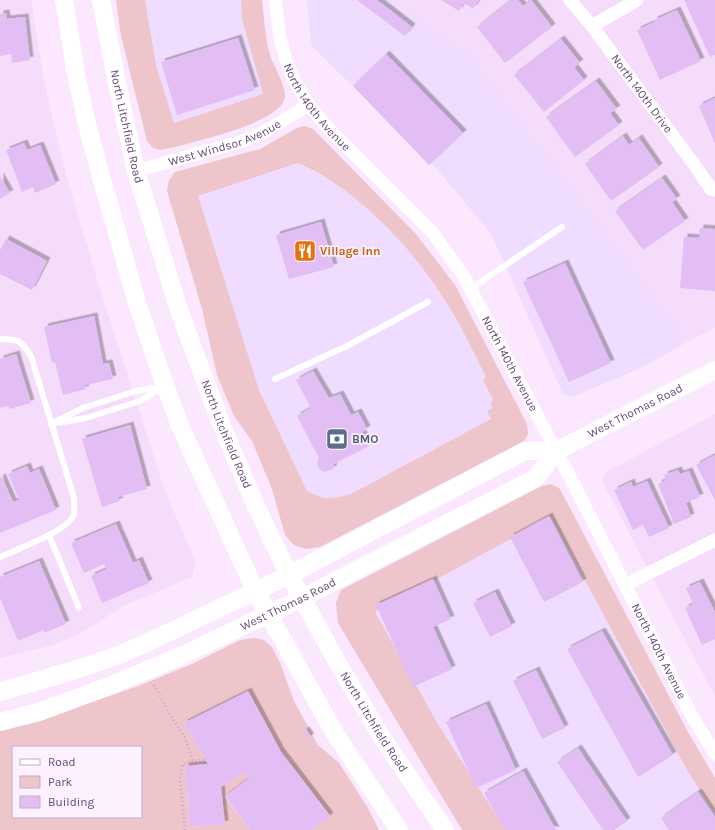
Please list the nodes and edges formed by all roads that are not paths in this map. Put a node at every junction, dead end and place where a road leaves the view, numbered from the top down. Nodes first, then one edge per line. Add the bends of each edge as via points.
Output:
1 (64, 0) edge
2 (102, 0) edge
3 (275, 0) edge
4 (570, 0) edge
5 (637, 0) edge
6 (592, 26) junction
7 (309, 105) junction
8 (136, 171) junction
9 (713, 190) edge
10 (562, 227) dead end
11 (470, 289) junction
12 (428, 302) dead end
13 (0, 339) edge
14 (715, 370) edge
15 (275, 379) dead end
16 (165, 386) junction
17 (95, 404) junction
18 (98, 414) junction
19 (51, 424) junction
20 (556, 451) junction
21 (48, 535) junction
22 (715, 540) edge
23 (0, 557) edge
24 (289, 575) junction
25 (625, 585) junction
26 (256, 592) junction
27 (302, 598) junction
28 (79, 608) dead end
29 (268, 614) junction
30 (0, 692) edge
31 (0, 722) edge
32 (715, 754) edge
33 (399, 830) edge
34 (445, 830) edge

1 - 16 main road via 86,120 137,303
2 - 8 main road, North Litchfield Road via 114,71
3 - 7 street, North 140th Avenue via 286,61
4 - 6 street, North 140th Drive
5 - 6 street
6 - 9 street, North 140th Drive
7 - 8 street, West Windsor Avenue via 264,132 240,142
7 - 11 street, North 140th Avenue via 332,133 432,232
8 - 24 main road, North Litchfield Road via 180,313 211,396 255,504
10 - 11 lane
11 - 20 street, North 140th Avenue
12 - 15 lane via 347,346
13 - 19 lane via 15,339 23,344 31,356
14 - 20 main road, West Thomas Road
16 - 17 lane via 136,391
16 - 18 lane via 140,402
16 - 26 main road via 180,426
17 - 18 lane
17 - 19 lane
18 - 19 lane
19 - 21 lane via 74,498 74,514 63,527
20 - 24 main road, West Thomas Road via 525,451
20 - 25 street, North 140th Avenue
20 - 27 main road, West Thomas Road via 536,478
21 - 23 lane
21 - 28 lane
22 - 25 street
24 - 26 main road, West Thomas Road
24 - 27 main road, North Litchfield Road
25 - 32 street, North 140th Avenue via 692,716
26 - 29 main road
26 - 30 main road, West Thomas Road via 119,655
27 - 29 main road, West Thomas Road
27 - 34 main road, North Litchfield Road via 383,739
29 - 31 main road, West Thomas Road via 183,655 112,685 39,712
29 - 33 main road via 334,732

